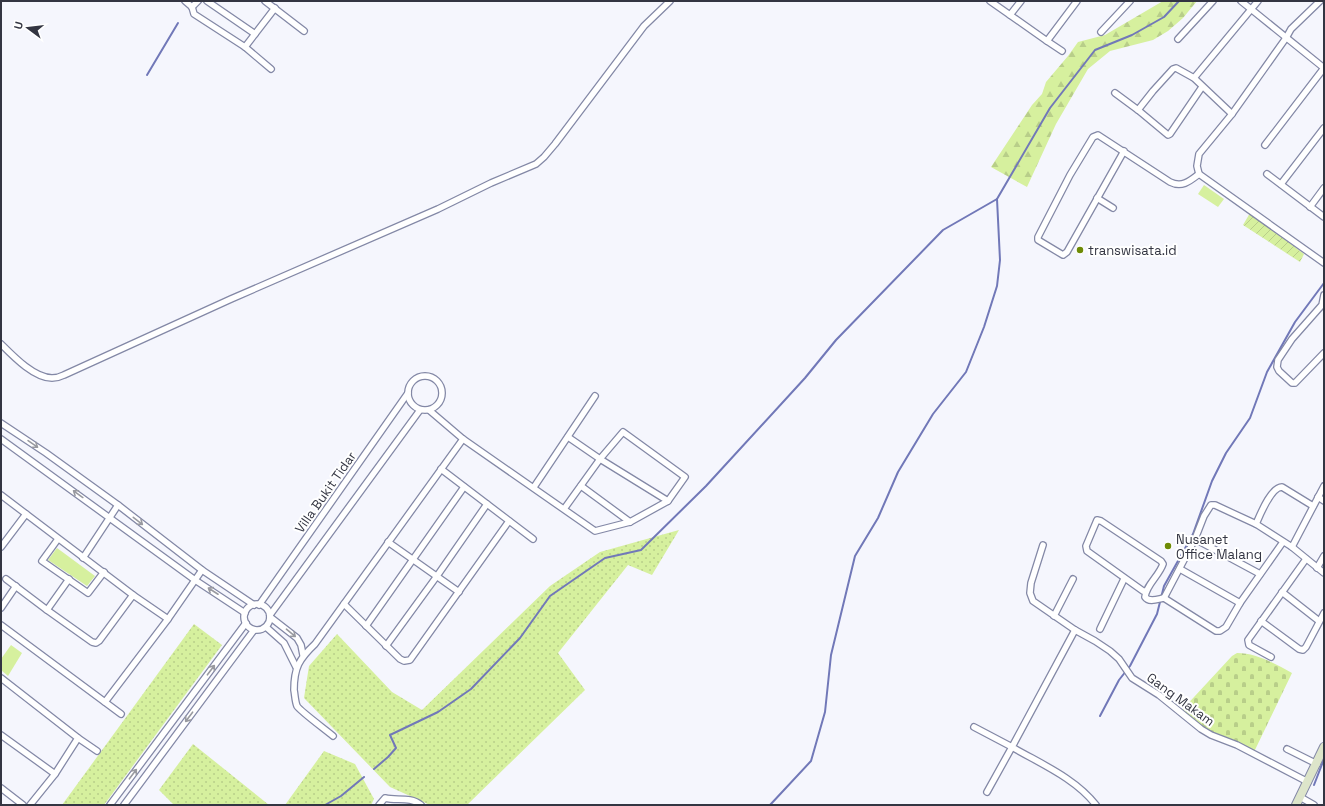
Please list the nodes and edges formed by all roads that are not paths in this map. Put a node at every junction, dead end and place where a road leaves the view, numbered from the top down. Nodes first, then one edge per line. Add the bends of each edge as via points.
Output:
1 (185, 1) edge
2 (198, 1) edge
3 (207, 1) edge
4 (265, 1) edge
5 (670, 1) edge
6 (990, 1) edge
7 (1021, 1) edge
8 (1077, 1) edge
9 (1130, 1) edge
10 (1213, 1) edge
11 (1241, 1) edge
12 (1258, 1) edge
13 (1320, 1) edge
14 (192, 7) junction
15 (275, 8) junction
16 (1251, 10) junction
17 (1010, 15) junction
18 (304, 31) dead end
19 (1101, 32) dead end
20 (255, 34) junction
21 (1286, 38) junction
22 (1178, 40) dead end
23 (1047, 41) junction
24 (245, 47) junction
25 (1062, 51) dead end
26 (1324, 68) edge
27 (271, 69) dead end
28 (1194, 78) junction
29 (1202, 87) junction
30 (1115, 93) dead end
31 (1138, 110) junction
32 (1232, 114) junction
33 (1324, 128) edge
34 (1265, 145) dead end
35 (1124, 151) junction
36 (1199, 174) junction
37 (1267, 174) dead end
38 (1281, 184) junction
39 (1324, 188) edge
40 (1097, 198) junction
41 (1310, 207) junction
42 (1113, 208) dead end
43 (1324, 217) edge
44 (1324, 263) edge
45 (1324, 295) edge
46 (1323, 305) edge
47 (1, 344) edge
48 (1324, 353) edge
49 (408, 393) junction
50 (596, 396) dead end
51 (420, 410) junction
52 (429, 410) junction
53 (1, 423) edge
54 (568, 437) junction
55 (1, 439) edge
56 (463, 439) junction
57 (600, 459) junction
58 (441, 469) junction
59 (581, 486) junction
60 (1324, 486) edge
61 (464, 487) junction
62 (534, 487) junction
63 (1, 495) edge
64 (1318, 497) junction
65 (668, 501) junction
66 (1324, 501) edge
67 (487, 504) junction
68 (118, 505) junction
69 (1313, 506) junction
70 (564, 509) junction
71 (26, 514) junction
72 (110, 517) junction
73 (509, 521) junction
74 (630, 522) junction
75 (1256, 524) junction
76 (58, 539) junction
77 (533, 539) dead end
78 (1195, 539) junction
79 (388, 542) junction
80 (1283, 542) junction
81 (2, 545) edge
82 (1043, 545) dead end
83 (1292, 547) junction
84 (1324, 556) edge
85 (83, 558) junction
86 (413, 559) junction
87 (1306, 559) junction
88 (1317, 568) junction
89 (1180, 569) junction
90 (202, 570) junction
91 (104, 572) junction
92 (1324, 573) edge
93 (1260, 574) junction
94 (437, 576) junction
95 (6, 579) dead end
96 (69, 579) junction
97 (1073, 579) dead end
98 (1124, 579) junction
99 (195, 580) junction
100 (16, 586) junction
101 (1146, 591) junction
102 (459, 592) junction
103 (1282, 592) junction
104 (133, 595) junction
105 (1162, 598) junction
106 (344, 604) junction
107 (1240, 604) junction
108 (257, 605) junction
109 (1, 608) edge
110 (47, 610) junction
111 (245, 613) junction
112 (1324, 613) edge
113 (270, 616) junction
114 (1054, 616) junction
115 (168, 619) junction
116 (1261, 621) junction
117 (1319, 621) junction
118 (246, 623) junction
119 (1, 625) edge
120 (366, 626) junction
121 (266, 627) junction
122 (1100, 629) dead end
123 (254, 630) junction
124 (1075, 630) junction
125 (386, 646) junction
126 (303, 656) junction
127 (1270, 657) dead end
128 (292, 660) junction
129 (296, 667) junction
130 (1, 678) edge
131 (105, 702) junction
132 (121, 714) dead end
133 (974, 727) dead end
134 (1, 735) edge
135 (333, 736) dead end
136 (78, 738) junction
137 (1012, 747) junction
138 (1324, 747) edge
139 (1287, 749) dead end
140 (97, 751) dead end
141 (1317, 764) junction
142 (55, 774) junction
143 (1308, 782) junction
144 (1, 788) edge
145 (987, 792) dead end
146 (1298, 801) edge
147 (24, 805) edge
148 (30, 805) edge
149 (110, 805) edge
150 (124, 805) edge
151 (378, 805) edge
152 (421, 805) edge
153 (1096, 805) edge
154 (1314, 805) edge

1 - 14 street
2 - 14 street
3 - 20 street
4 - 15 street
5 - 47 street via 644,26 555,144 536,164 64,376 43,377 11,355
6 - 17 street
7 - 17 street
8 - 23 street
9 - 19 street
10 - 22 street
11 - 16 street
12 - 16 street
13 - 21 street via 1291,29
14 - 24 street via 194,14
15 - 18 street
15 - 20 street
16 - 21 street
16 - 28 street
17 - 23 street
20 - 24 street
21 - 26 street
21 - 32 street
23 - 25 street
24 - 27 street
26 - 34 street
28 - 29 street
28 - 31 street via 1179,69 1172,69
29 - 31 street via 1168,134
29 - 32 street
30 - 31 street
32 - 36 street via 1199,154
33 - 38 street
35 - 36 street via 1174,184 1181,185
35 - 40 street
35 - 40 street via 1098,135 1093,137 1070,175 1038,240 1065,254
36 - 44 street
37 - 38 street
38 - 41 street
39 - 41 street
40 - 42 street
41 - 43 street
45 - 46 street
46 - 48 street via 1292,339 1278,360 1277,367 1295,384
49 - 51 street via 412,403
49 - 52 street, Villa Bukit Tidar via 411,385 419,378 428,376 435,380 442,388 442,397 436,406
49 - 108 street, Villa Bukit Tidar
50 - 54 street
51 - 52 street
51 - 113 street, Villa Bukit Tidar
52 - 56 street
53 -> 68 street
54 - 57 street
54 - 62 street
72 -> 55 street
56 - 58 street
56 - 62 street
57 - 59 street
57 - 65 street
57 - 65 street via 623,432 685,477
58 - 61 street
58 - 79 street
59 - 70 street
59 - 74 street
60 - 64 street
61 - 67 street
61 - 86 street
62 - 70 street
63 - 71 street
64 - 66 street
64 - 69 street
65 - 74 street
67 - 73 street
67 - 94 street
68 - 72 street
68 -> 90 street
69 - 75 street via 1282,487 1278,488 1274,490
69 - 83 street
70 - 74 street via 595,531
71 - 76 street
71 - 81 street
72 - 85 street
72 - 99 street
73 - 77 street
73 - 102 street
75 - 78 street via 1219,505 1211,505
75 - 80 street
76 - 85 street
76 - 96 street via 42,561
78 - 89 street
78 - 93 street
79 - 86 street
79 - 106 street
80 - 83 street
80 - 93 street
82 - 114 street, Gang Makam via 1030,593 1033,602
83 - 87 street
84 - 88 street
85 - 91 street
86 - 94 street
86 - 120 street
87 - 88 street
87 - 103 street
88 - 92 street
89 - 105 street
89 - 107 street
90 - 99 street
90 - 108 street
91 - 96 street via 88,593
91 - 104 street
93 - 107 street
94 - 102 street
94 - 125 street
95 - 100 street
96 - 110 street
97 - 114 street
98 - 101 street
98 - 101 street via 1087,551 1086,546 1097,520 1161,561 1163,564 1160,570
98 - 122 street
111 -> 99 street
99 - 115 street
100 - 109 street
100 - 110 street
101 - 105 street via 1144,597 1149,601
102 - 125 street via 410,660 404,661
103 - 116 street
103 - 117 street
104 - 110 street via 96,643
104 - 115 street
105 - 107 street via 1216,631 1226,627
106 - 120 street
106 - 126 street
108 - 111 street
108 - 113 street via 267,608
111 - 118 street
112 - 117 street
113 - 121 street
113 -> 126 street via 297,638
114 - 124 street, Gang Makam
115 - 131 street
116 - 117 street via 1303,650
116 - 127 street via 1248,643
118 - 123 street
149 -> 118 street
119 - 131 street
120 - 125 street
121 - 123 street
121 - 128 street via 284,643
123 -> 150 street
124 - 137 street
124 - 143 street, Gang Makam via 1110,651 1132,678 1159,695 1201,729
126 - 128 street
126 - 129 street
128 - 129 street
129 - 135 street via 294,690 297,706
130 - 136 street
131 - 132 street
133 - 137 street
134 - 142 street
136 - 140 street
136 - 142 street
137 - 145 street
137 - 153 street via 1070,780
138 - 141 street
139 - 141 street
141 - 143 street
142 - 148 street
143 - 146 street
144 - 147 street
146 - 154 street
151 - 152 street via 385,798 406,799

